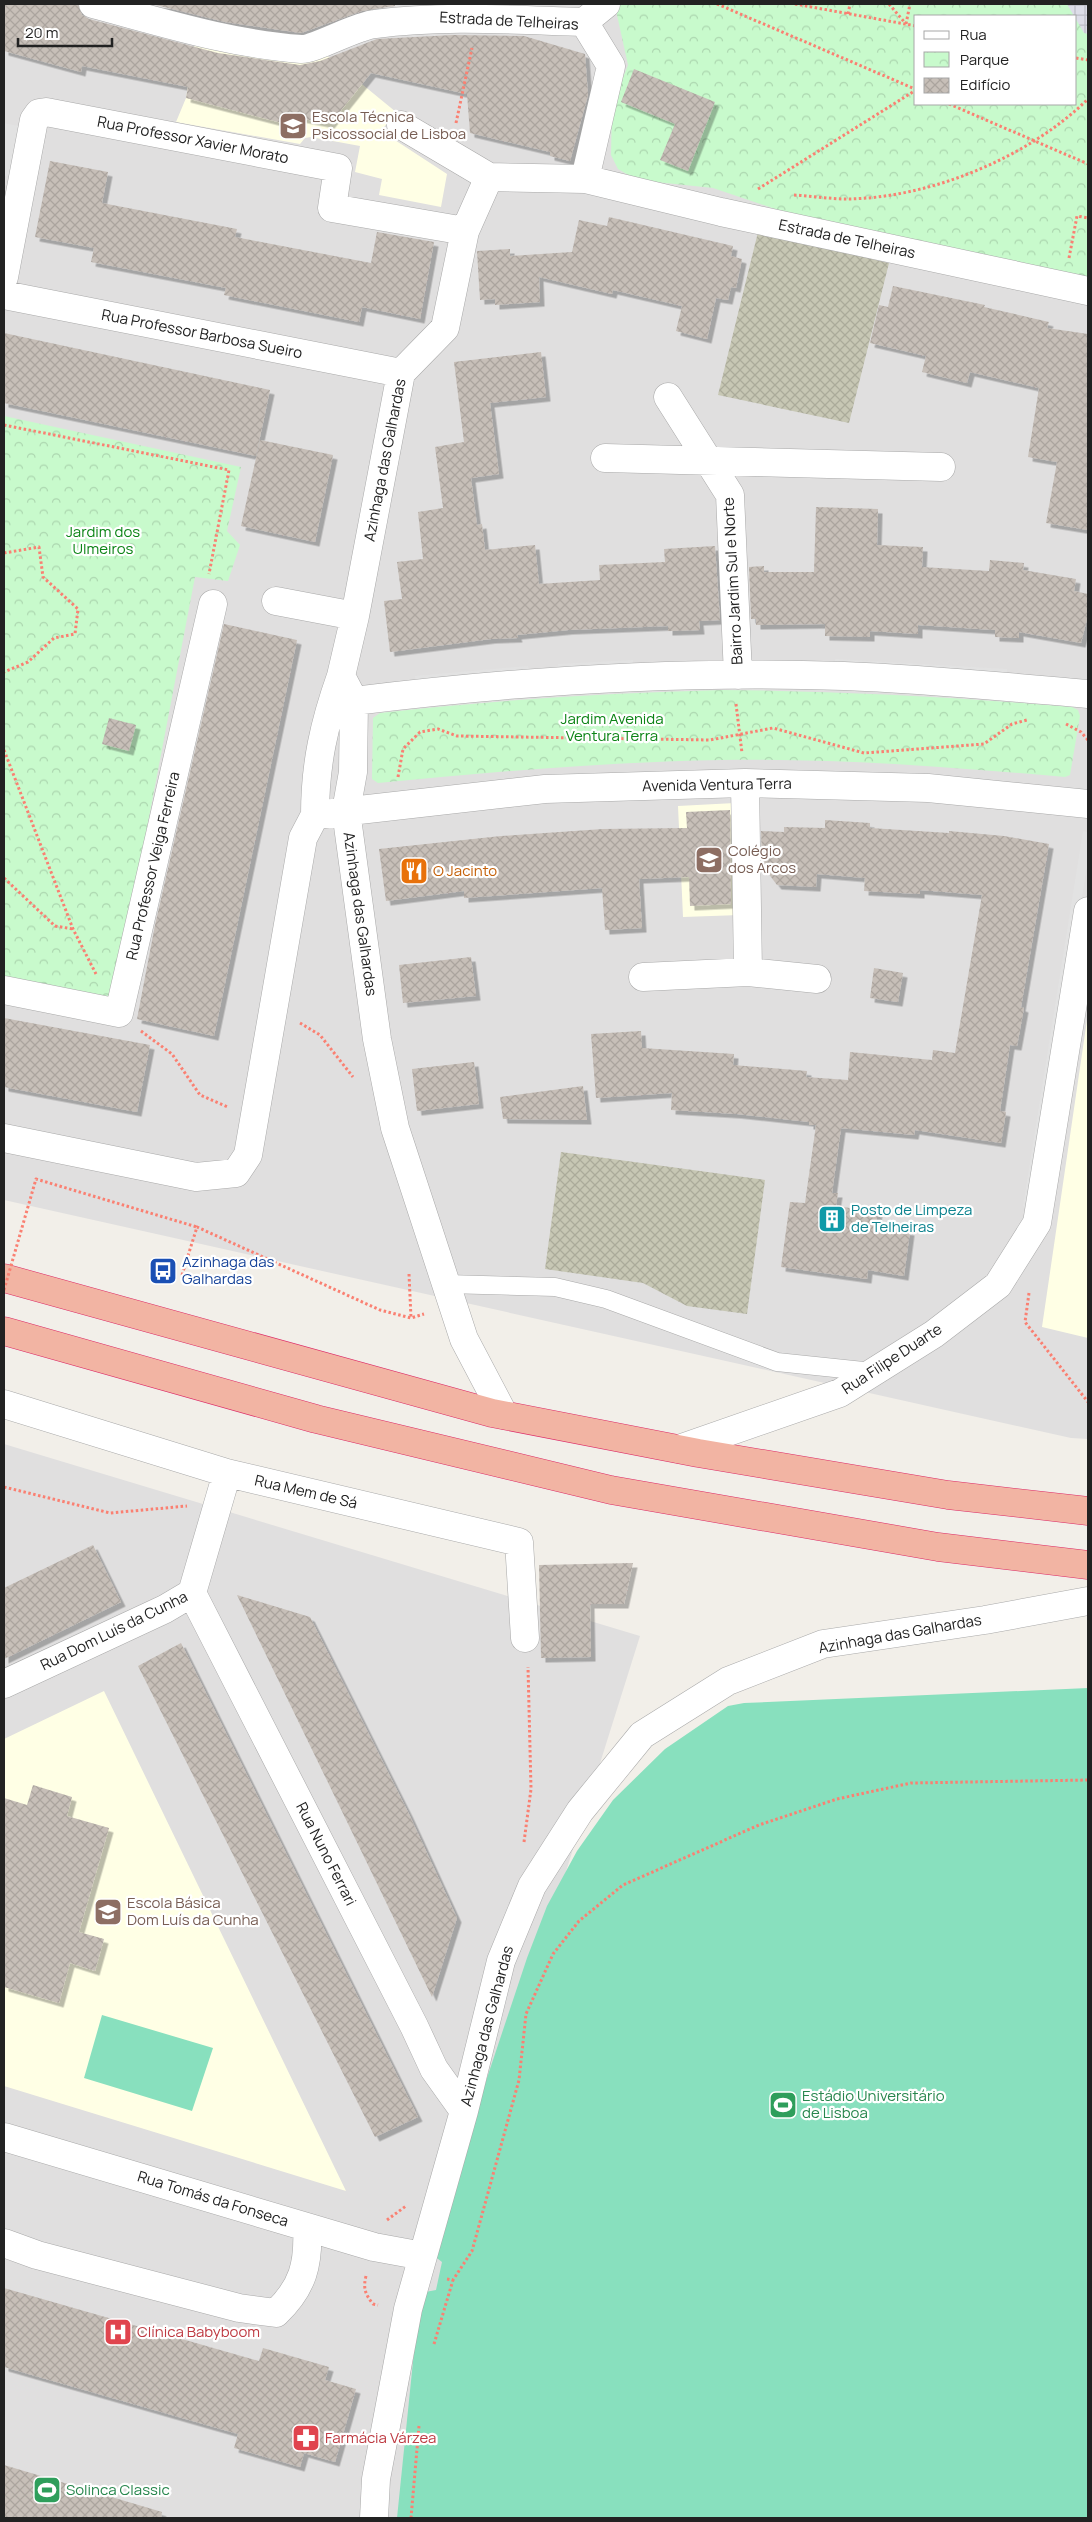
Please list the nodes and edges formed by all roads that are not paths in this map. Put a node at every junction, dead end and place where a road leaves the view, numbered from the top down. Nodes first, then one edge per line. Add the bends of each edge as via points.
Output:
1 (93, 4) edge
2 (606, 4) edge
3 (584, 22) junction
4 (401, 125) dead end
5 (490, 177) junction
6 (585, 179) junction
7 (465, 231) junction
8 (4, 277) edge
9 (1076, 288) edge
10 (4, 295) edge
11 (401, 372) junction
12 (668, 397) dead end
13 (606, 458) dead end
14 (710, 461) junction
15 (941, 467) dead end
16 (210, 591) road end
17 (276, 601) dead end
18 (355, 616) junction
19 (341, 676) junction
20 (736, 686) junction
21 (1088, 694) edge
22 (354, 701) junction
23 (744, 773) junction
24 (1088, 804) edge
25 (346, 811) junction
26 (315, 815) junction
27 (1088, 910) edge
28 (748, 972) junction
29 (643, 978) dead end
30 (816, 979) dead end
31 (4, 990) edge
32 (4, 1138) edge
33 (4, 1278) edge
34 (446, 1284) junction
35 (4, 1331) edge
36 (873, 1372) junction
37 (4, 1404) edge
38 (504, 1415) junction
39 (679, 1449) junction
40 (227, 1473) junction
41 (1088, 1511) edge
42 (1088, 1565) edge
43 (192, 1593) junction
44 (1088, 1601) edge
45 (525, 1638) dead end
46 (4, 1684) edge
47 (464, 2111) junction
48 (4, 2137) edge
49 (307, 2227) junction
50 (4, 2243) edge
51 (431, 2266) junction
52 (374, 2518) edge

1 - 3 street, Estrada de Telheiras via 206,34 303,50 362,26 431,18
2 - 3 street
3 - 6 street, Estrada de Telheiras via 611,66
4 - 5 street
5 - 6 street
5 - 7 street, Azinhaga das Galhardas
6 - 9 street, Estrada de Telheiras via 730,214
7 - 8 street, Rua Professor Xavier Morato via 332,208 338,168 46,112 39,113 34,120
7 - 11 street, Azinhaga das Galhardas via 445,328
10 - 11 street, Rua Professor Barbosa Sueiro
11 - 18 street, Azinhaga das Galhardas
12 - 14 street, Bairro Jardim Sul e Norte
13 - 14 street
14 - 15 street
14 - 20 street, Bairro Jardim Sul e Norte via 730,495
16 - 31 street, Rua Professor Veiga Ferreira via 120,1013
17 - 18 street
18 - 19 street, Azinhaga das Galhardas
19 - 22 street, Azinhaga das Galhardas
19 - 26 street, Azinhaga das Galhardas via 320,744
20 - 21 street via 843,676 964,682
20 - 22 street via 601,678
22 - 25 street, Azinhaga das Galhardas via 353,772
23 - 24 street, Avenida Ventura Terra
23 - 25 street, Avenida Ventura Terra via 545,789
23 - 28 street
25 - 26 street, Azinhaga das Galhardas
25 - 34 street, Azinhaga das Galhardas via 377,1039 395,1128
26 - 32 street, Azinhaga das Galhardas via 303,838 248,1155 236,1173 196,1177
27 - 36 street, Rua Filipe Duarte via 1038,1223 998,1285 934,1334
28 - 29 street
28 - 30 street
33 - 38 highway
34 - 36 lane via 555,1287 606,1299 777,1362
34 - 38 street, Azinhaga das Galhardas via 464,1339
35 - 42 highway via 316,1419 611,1490 938,1547
36 - 39 street, Rua Filipe Duarte via 840,1393
37 - 40 street, Rua Mem de Sá
38 - 39 highway
39 - 41 highway via 948,1495
40 - 43 street, Rua Dom Luís da Cunha via 204,1510
40 - 45 street, Rua Mem de Sá via 519,1542
43 - 46 street, Rua Dom Luís da Cunha via 165,1609
43 - 47 street, Rua Nuno Ferrari via 434,2068
44 - 47 street, Azinhaga das Galhardas via 823,1644 728,1682 642,1736 580,1811 532,1886 501,1961
47 - 51 street, Azinhaga das Galhardas
48 - 49 street, Rua Tomás da Fonseca
49 - 50 street via 305,2271 292,2297 276,2313 239,2308 37,2255
49 - 51 street, Rua Tomás da Fonseca
51 - 52 street, Azinhaga das Galhardas via 408,2310 376,2480

